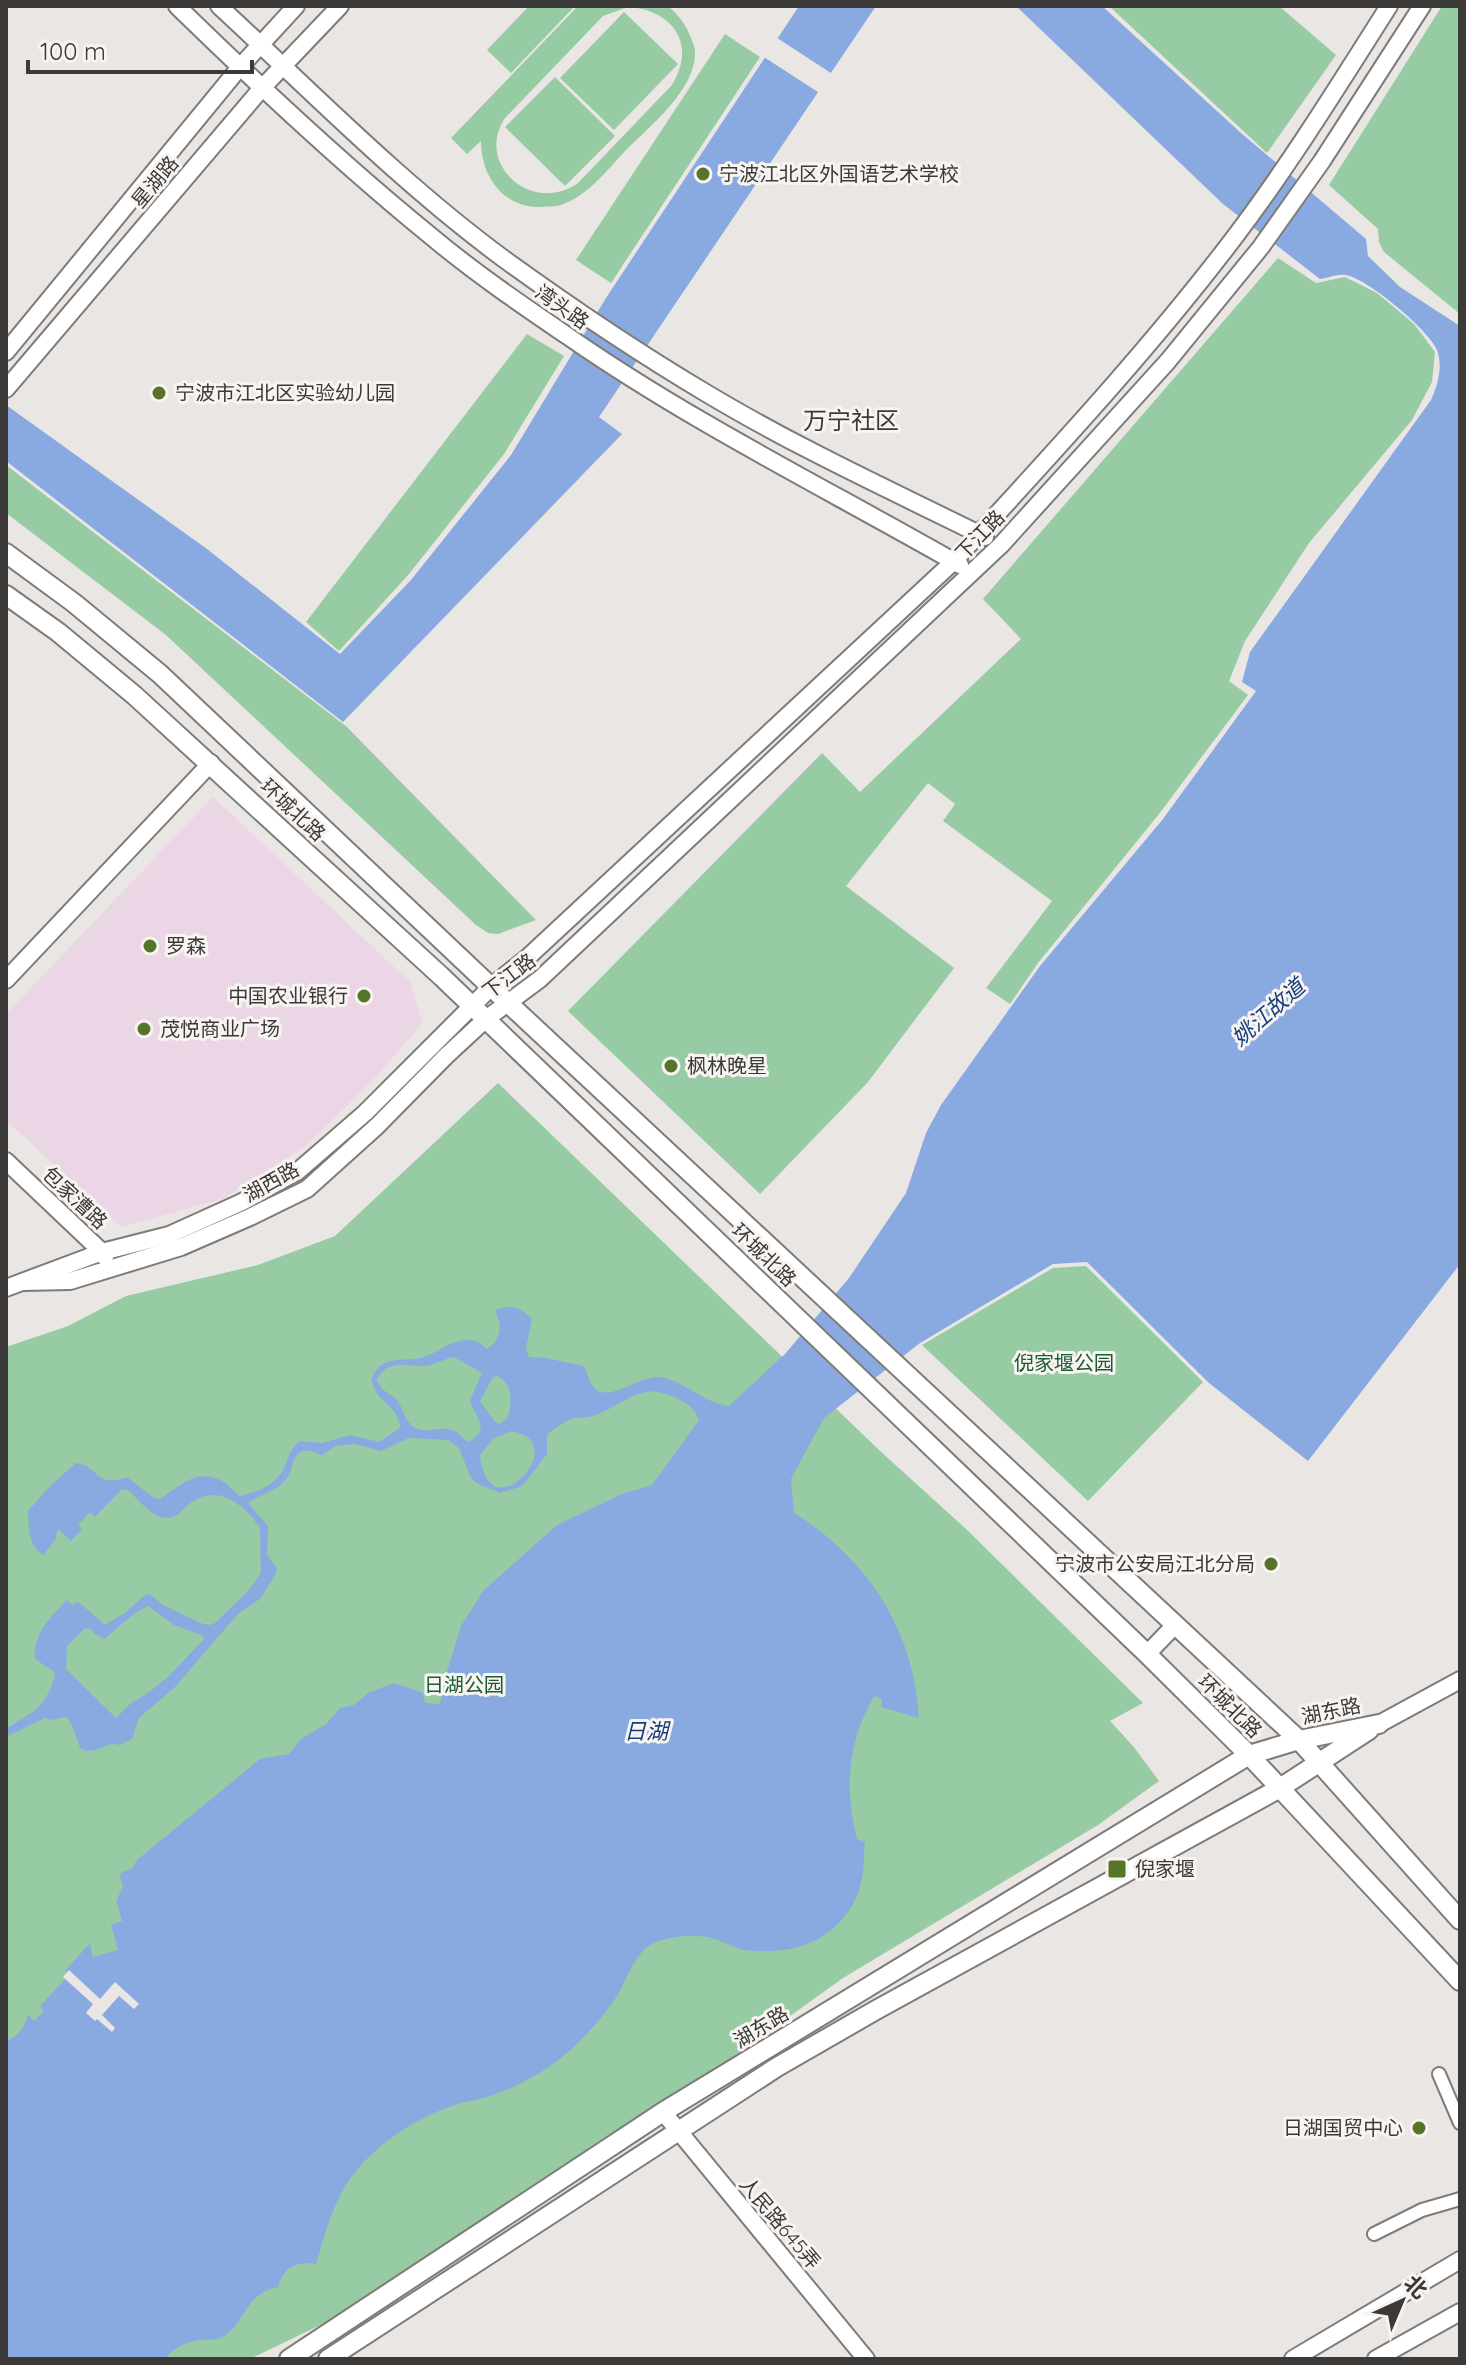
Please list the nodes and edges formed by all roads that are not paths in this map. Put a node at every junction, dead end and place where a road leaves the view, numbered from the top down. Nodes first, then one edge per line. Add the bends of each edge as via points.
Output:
1 (177, 6) edge
2 (219, 6) edge
3 (296, 6) edge
4 (340, 6) edge
5 (1389, 6) edge
6 (1422, 6) edge
7 (260, 43) junction
8 (283, 64) junction
9 (240, 67) junction
10 (262, 88) junction
11 (6, 352) edge
12 (6, 389) edge
13 (979, 534) junction
14 (1001, 545) junction
15 (6, 553) edge
16 (954, 561) junction
17 (973, 572) junction
18 (6, 595) edge
19 (887, 622) junction
20 (893, 647) junction
21 (211, 763) junction
22 (6, 980) edge
23 (491, 987) junction
24 (507, 1002) junction
25 (471, 1005) junction
26 (486, 1019) junction
27 (6, 1161) edge
28 (102, 1252) junction
29 (110, 1269) junction
30 (23, 1282) junction
31 (6, 1288) edge
32 (1175, 1625) junction
33 (1147, 1654) junction
34 (1460, 1680) edge
35 (1379, 1724) junction
36 (1299, 1740) junction
37 (1249, 1755) junction
38 (1319, 1762) junction
39 (1280, 1788) junction
40 (1460, 1920) edge
41 (1460, 1981) edge
42 (1439, 2074) dead end
43 (663, 2112) junction
44 (1460, 2123) edge
45 (677, 2131) junction
46 (1460, 2199) edge
47 (1374, 2234) dead end
48 (1460, 2260) edge
49 (1460, 2312) edge
50 (289, 2359) edge
51 (328, 2359) edge
52 (866, 2359) edge
53 (1293, 2359) edge
54 (1376, 2359) edge

1 - 9 main road, 湾头路
2 - 7 main road, 湾头路
3 - 7 main road, 星湖路
4 - 8 main road, 星湖路
5 - 13 main road, 下江路 via 1243,225 1149,343
6 - 14 main road, 下江路 via 1261,247 1168,361
7 - 8 main road, 湾头路
7 - 9 main road, 星湖路
8 - 10 main road, 星湖路
8 - 13 main road, 湾头路 via 412,185 587,317 708,395
9 - 10 main road, 湾头路
9 - 11 main road, 星湖路
10 - 12 main road, 星湖路
10 - 16 main road, 湾头路 via 433,238 569,337 774,463
13 - 14 main road, 湾头路
13 - 16 main road, 下江路
14 - 17 main road, 下江路
15 - 23 main road, 环城北路 via 160,674
16 - 17 main road, 湾头路
16 - 19 main road, 下江路
17 - 20 main road, 下江路
18 - 21 main road, 环城北路
19 - 20 main road
19 - 23 main road, 下江路
20 - 24 main road, 下江路 via 540,979
21 - 22 main road
21 - 25 main road, 环城北路
23 - 24 main road, 环城北路
23 - 25 main road, 下江路
24 - 26 main road, 下江路
24 - 32 main road, 环城北路
25 - 26 main road, 环城北路
25 - 28 main road, 湖西路 via 365,1113 298,1171 169,1235
26 - 29 main road, 湖西路 via 307,1189 181,1247
26 - 33 main road, 环城北路
27 - 28 main road, 包家漕路
28 - 29 main road, 包家漕路
28 - 30 main road, 湖西路
29 - 30 main road, 湖西路 via 70,1281
30 - 31 main road, 湖西路
32 - 33 main road
32 - 36 main road, 环城北路
33 - 37 main road, 环城北路
34 - 35 main road
35 - 36 main road, 湖东路
35 - 38 main road, 湖东路
36 - 37 main road, 湖东路
36 - 38 main road, 环城北路
37 - 39 main road, 环城北路
37 - 43 main road, 湖东路
38 - 39 main road, 湖东路
38 - 40 main road, 环城北路
39 - 41 main road, 环城北路
39 - 45 main road, 湖东路 via 876,2010
42 - 44 street
43 - 45 main road, 人民路645弄
43 - 50 main road, 湖东路
45 - 51 main road, 湖东路
45 - 52 main road, 人民路645弄
46 - 47 street via 1422,2210
48 - 53 main road
49 - 54 main road

